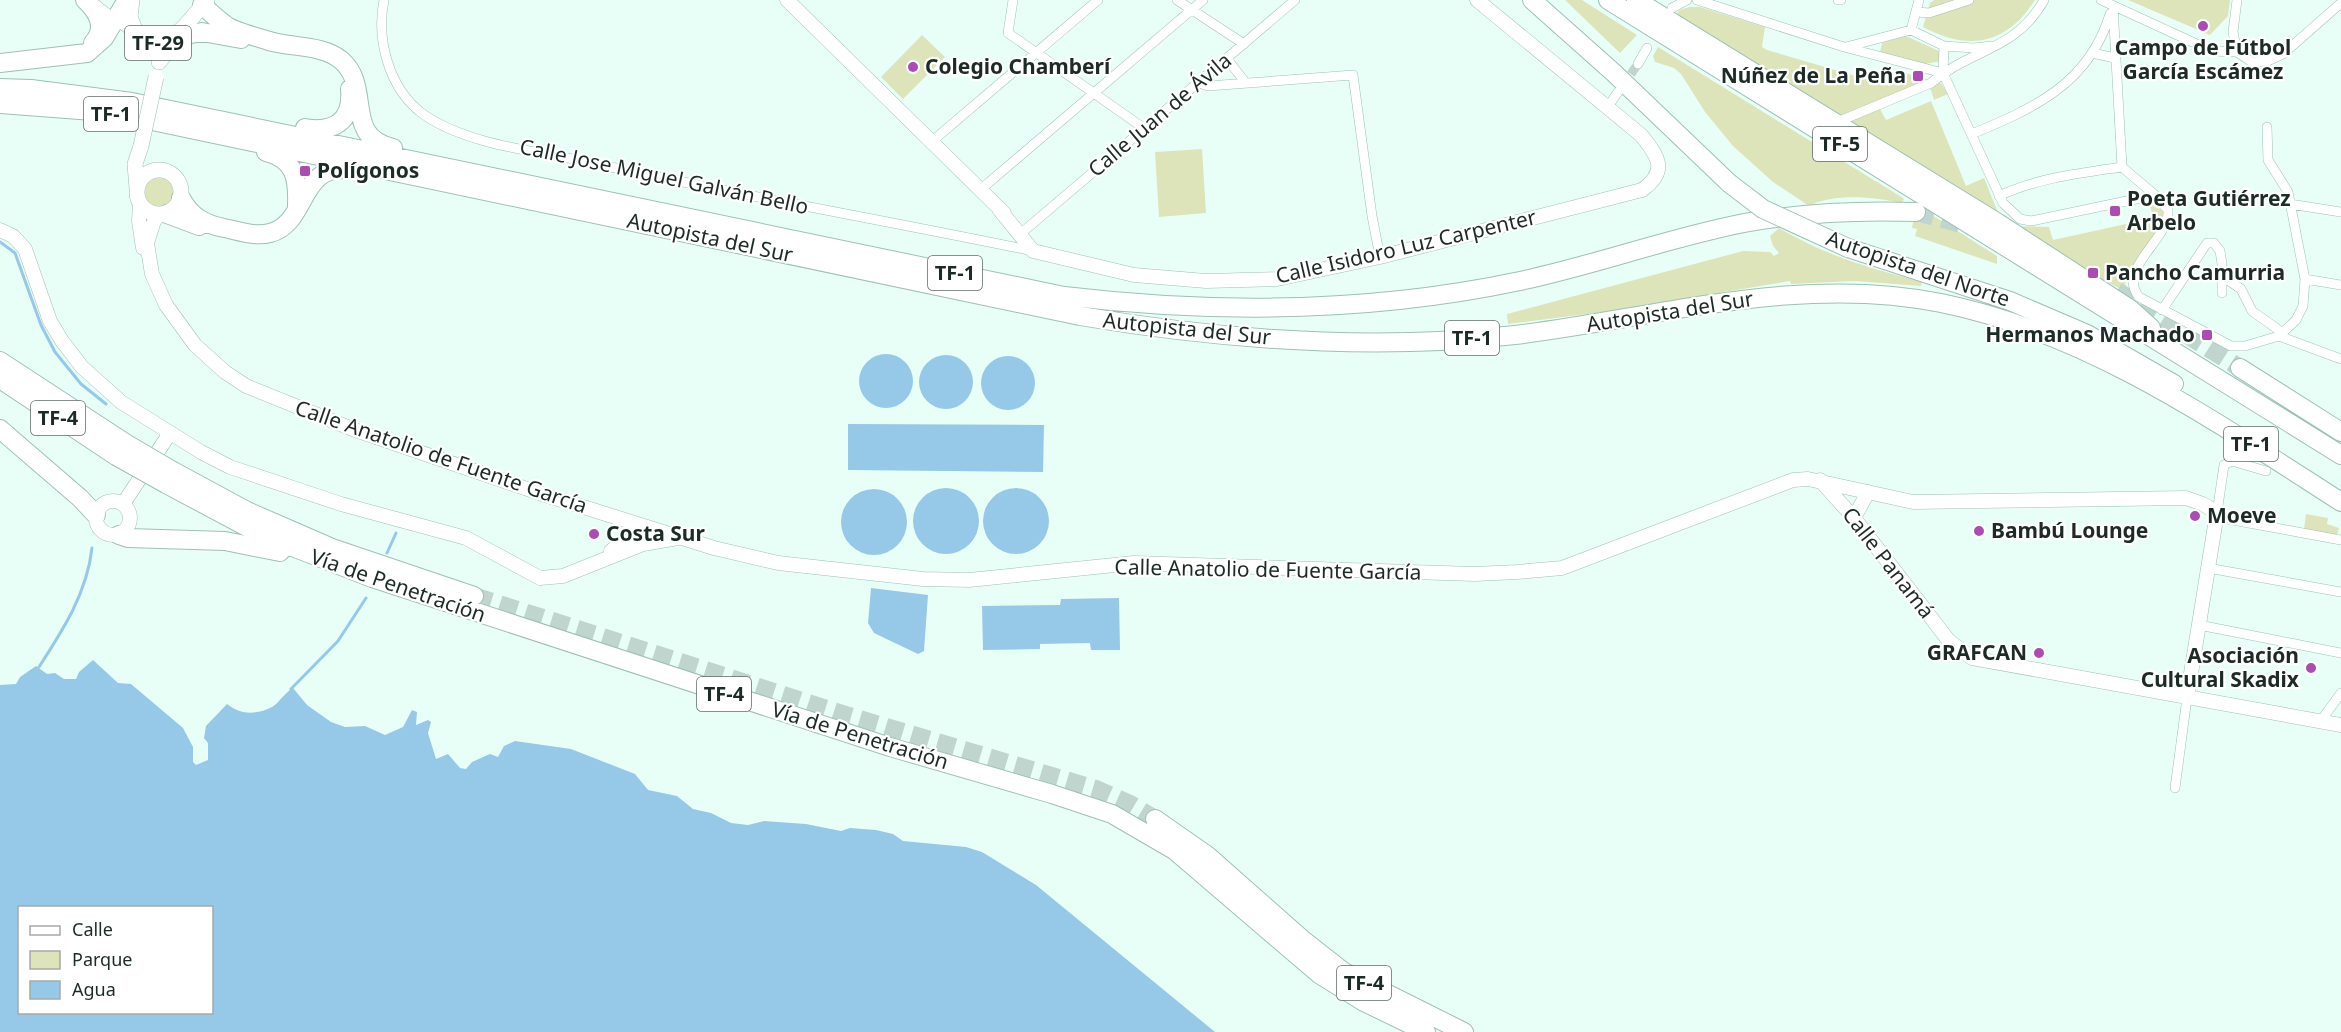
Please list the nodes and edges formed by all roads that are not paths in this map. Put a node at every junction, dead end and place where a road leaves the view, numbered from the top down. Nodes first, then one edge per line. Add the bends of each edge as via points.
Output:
1 (87, 0) edge
2 (128, 0) edge
3 (132, 0) edge
4 (384, 0) edge
5 (787, 0) edge
6 (1013, 0) edge
7 (1098, 0) edge
8 (1177, 0) edge
9 (1203, 0) edge
10 (1294, 0) edge
11 (1477, 0) edge
12 (1532, 0) edge
13 (1608, 0) edge
14 (1636, 0) edge
15 (1687, 0) edge
16 (1697, 0) edge
17 (1735, 0) edge
18 (1919, 0) edge
19 (1969, 0) edge
20 (2044, 0) edge
21 (2101, 0) edge
22 (2237, 0) edge
23 (206, 1) edge
24 (2341, 3) edge
25 (2113, 6) junction
26 (1672, 8) dead end
27 (1192, 10) junction
28 (1732, 11) junction
29 (1917, 12) junction
30 (116, 18) junction
31 (1911, 30) junction
32 (180, 32) junction
33 (138, 37) junction
34 (1878, 39) junction
35 (266, 40) junction
36 (1244, 44) junction
37 (1998, 45) junction
38 (1944, 46) junction
39 (1647, 48) dead end
40 (1844, 48) junction
41 (2237, 52) junction
42 (1036, 53) junction
43 (2092, 53) junction
44 (58, 56) junction
45 (1876, 56) junction
46 (2115, 58) junction
47 (1227, 59) junction
48 (0, 63) edge
49 (1638, 64) tunnel mouth
50 (157, 69) junction
51 (1943, 72) junction
52 (351, 75) junction
53 (1199, 83) junction
54 (1246, 83) junction
55 (0, 88) edge
56 (1618, 92) tunnel mouth
57 (1094, 93) junction
58 (0, 104) edge
59 (1607, 108) junction
60 (1842, 120) dead end
61 (2267, 127) dead end
62 (1145, 129) junction
63 (279, 131) junction
64 (1972, 134) junction
65 (221, 135) junction
66 (930, 143) junction
67 (141, 146) junction
68 (417, 161) junction
69 (2122, 167) junction
70 (157, 170) junction
71 (399, 173) junction
72 (980, 190) junction
73 (2155, 195) junction
74 (139, 196) junction
75 (1999, 196) junction
76 (181, 198) junction
77 (2290, 204) junction
78 (297, 206) junction
79 (1916, 212) tunnel mouth
80 (2341, 212) edge
81 (163, 214) junction
82 (213, 226) junction
83 (1019, 228) junction
84 (0, 230) edge
85 (1002, 245) junction
86 (1039, 252) junction
87 (1380, 257) junction
88 (148, 260) junction
89 (2222, 276) junction
90 (2305, 279) junction
91 (2341, 285) edge
92 (2222, 293) dead end
93 (2162, 310) junction
94 (2065, 325) junction
95 (2281, 335) junction
96 (0, 348) edge
97 (2183, 357) junction
98 (2341, 359) edge
99 (0, 361) edge
100 (2240, 368) tunnel mouth
101 (0, 379) edge
102 (2159, 388) junction
103 (78, 413) junction
104 (0, 429) edge
105 (2341, 432) edge
106 (170, 433) junction
107 (122, 450) junction
108 (2341, 455) edge
109 (2266, 471) dead end
110 (170, 478) junction
111 (1820, 480) junction
112 (2341, 488) edge
113 (1868, 492) junction
114 (2341, 502) edge
115 (123, 504) junction
116 (96, 515) junction
117 (2216, 515) junction
118 (613, 516) junction
119 (1854, 518) junction
120 (643, 526) junction
121 (119, 535) junction
122 (681, 538) junction
123 (2341, 540) edge
124 (625, 547) junction
125 (2208, 568) junction
126 (348, 570) junction
127 (2341, 592) edge
128 (474, 596) tunnel mouth
129 (2199, 625) junction
130 (2341, 652) edge
131 (2341, 693) edge
132 (2187, 698) junction
133 (2320, 722) junction
134 (2341, 725) edge
135 (2175, 788) dead end
136 (1155, 819) tunnel mouth
137 (1270, 921) junction
138 (1426, 1032) edge
139 (1464, 1032) edge

1 - 30 street via 101,5
1 - 44 highway via 99,20 99,36 87,48
2 - 30 highway
3 - 33 main road, TF-29 via 130,17
4 - 85 street, Calle Jose Miguel Galván Bello via 380,19 382,42 398,84 410,103 424,115 463,134 659,178
5 - 66 street
6 - 42 street via 1008,33
7 - 42 street
8 - 27 street
9 - 27 street
10 - 36 street, Calle Juan de Ávila
11 - 59 street
12 - 94 highway, Autopista del Norte, bridge via 1729,183 1763,209 1848,248 2010,300
13 - 97 highway, Autopista del Norte / TF-5
14 - 97 highway via 2130,309
15 - 26 street
16 - 28 street
17 - 28 street
18 - 29 street
19 - 29 street via 1929,13
20 - 37 street via 2024,29
21 - 25 street
22 - 41 street
23 - 32 main road, TF-29
23 - 35 highway via 226,26
24 - 41 street via 2268,61 2252,62
25 - 41 street via 2212,51
25 - 43 street
25 - 46 street
27 - 36 street
27 - 57 street
28 - 40 street
29 - 31 street
30 - 33 street
30 - 44 highway via 104,39 91,51
31 - 34 street
31 - 38 street
32 - 33 main road, TF-29 via 156,43
32 - 35 highway via 255,42
32 - 50 main road
33 - 50 main road
34 - 40 street
34 - 45 street
35 - 52 highway via 328,53 342,60
36 - 47 street, Calle Juan de Ávila
37 - 38 street
37 - 51 street
38 - 51 street
39 - 49 street
40 - 45 street
42 - 57 street
42 - 66 street
43 - 46 street
43 - 64 street via 2055,93 2027,111
44 - 48 highway
45 - 51 street
46 - 69 street
47 - 53 street, Calle Juan de Ávila
47 - 54 street
50 - 67 main road, bridge
51 - 60 street via 1931,83
51 - 64 street
52 - 63 highway via 349,106 338,124 323,130 289,126
52 - 68 highway via 357,85 366,133 384,146 407,150
53 - 54 street
53 - 62 street, Calle Juan de Ávila
54 - 87 street via 1353,75
55 - 63 highway, Autopista del Sur / TF-1 via 132,102
56 - 59 street
57 - 62 street
57 - 72 street
58 - 65 highway, Autopista del Sur / TF-1 via 93,111
59 - 87 street, Calle Isidoro Luz Carpenter via 1641,135 1654,152 1659,169 1655,181 1642,190
61 - 77 street via 2268,160 2288,192
62 - 83 street, Calle Juan de Ávila
63 - 68 highway, Autopista del Sur / TF-1
64 - 75 street
65 - 71 highway, Autopista del Sur / TF-1
65 - 78 highway via 231,145 285,160 298,180
66 - 72 street
67 - 70 main road via 147,163
67 - 74 main road via 135,164
68 - 79 highway, Autopista del Sur / TF-1 via 1064,296 1262,310 1355,306 1466,292 1744,223 1828,213
69 - 73 street
69 - 75 street via 2019,186
70 - 74 main road via 144,176
70 - 76 main road via 176,178
71 - 78 highway via 388,178 332,170 315,179
71 - 102 highway, Autopista del Sur / TF-1 via 1080,316 1169,331 1255,339 1433,341 1586,325 1773,296 1862,292 1939,302 1995,316 2075,346
72 - 83 street
73 - 75 street via 2031,221 2009,211
73 - 93 street via 2168,210 2167,221 2132,282 2139,297
74 - 81 main road via 145,210
74 - 88 street, Calle Anatolio de Fuente García via 141,237
76 - 81 main road via 173,210
76 - 82 highway via 193,215
77 - 80 street
77 - 90 street
78 - 82 highway via 284,225 271,233 255,235
81 - 82 highway via 199,226
81 - 88 street, Calle Anatolio de Fuente García via 149,232
83 - 85 street, Calle Juan de Ávila
83 - 86 street
84 - 106 street via 13,236 25,249 44,309 72,355 109,393
85 - 86 street, Calle Jose Miguel Galván Bello
86 - 87 street, Calle Isidoro Luz Carpenter via 1134,275 1206,281 1277,279
88 - 118 street, Calle Anatolio de Fuente García via 157,288 183,331 225,372 246,386 354,430
89 - 92 street
89 - 93 street via 2220,250 2214,243 2207,243
89 - 95 street via 2241,289 2252,311
90 - 91 street
90 - 95 street via 2303,306
93 - 95 street via 2231,346 2246,346
94 - 102 highway
94 - 112 highway, Autopista del Norte via 2123,353
95 - 98 street
96 - 103 highway via 65,396
97 - 108 highway, Autopista del Norte / TF-5
99 - 103 highway, Vía de Penetración / TF-4
100 - 105 highway, TF-1
101 - 107 highway, Vía de Penetración / TF-4
102 - 114 highway, Autopista del Sur / TF-1
103 - 107 highway, Vía de Penetración / TF-4
104 - 116 highway
106 - 115 street
106 - 124 street via 245,472 466,538 534,576 555,578
107 - 110 highway, Vía de Penetración / TF-4, bridge
109 - 117 street via 2232,461 2224,465
110 - 126 highway, Vía de Penetración / TF-4 via 262,535
110 - 128 highway, Vía de Penetración / TF-4 via 324,545
111 - 113 street, Calle Anatolio de Fuente García
111 - 119 street, Calle Panamá
111 - 122 street, Calle Anatolio de Fuente García via 1793,480 1562,568 1496,573 1134,563 969,580 923,579 772,562
113 - 117 street, Calle Anatolio de Fuente García via 1914,502 2186,498 2203,504
113 - 119 street
115 - 116 street via 106,502
115 - 121 street via 130,513 130,524
116 - 121 street via 102,532
117 - 123 street
117 - 125 street
118 - 120 street, Calle Anatolio de Fuente García
118 - 124 street
119 - 132 street, Calle Panamá via 1949,641 1972,658
120 - 122 street, Calle Anatolio de Fuente García
120 - 124 street via 642,539
121 - 126 highway via 245,543
122 - 124 street
125 - 127 street
125 - 129 street
126 - 137 highway, Vía de Penetración / TF-4 via 879,744 1090,806 1174,849
129 - 130 street
129 - 132 street
131 - 133 street
132 - 133 street, Calle Panamá
132 - 135 street
133 - 134 street, Calle Panamá
136 - 137 highway, Vía de Penetración / TF-4 via 1208,856
137 - 138 highway, Vía de Penetración / TF-4 via 1327,979
137 - 139 highway, Vía de Penetración / TF-4 via 1344,972

